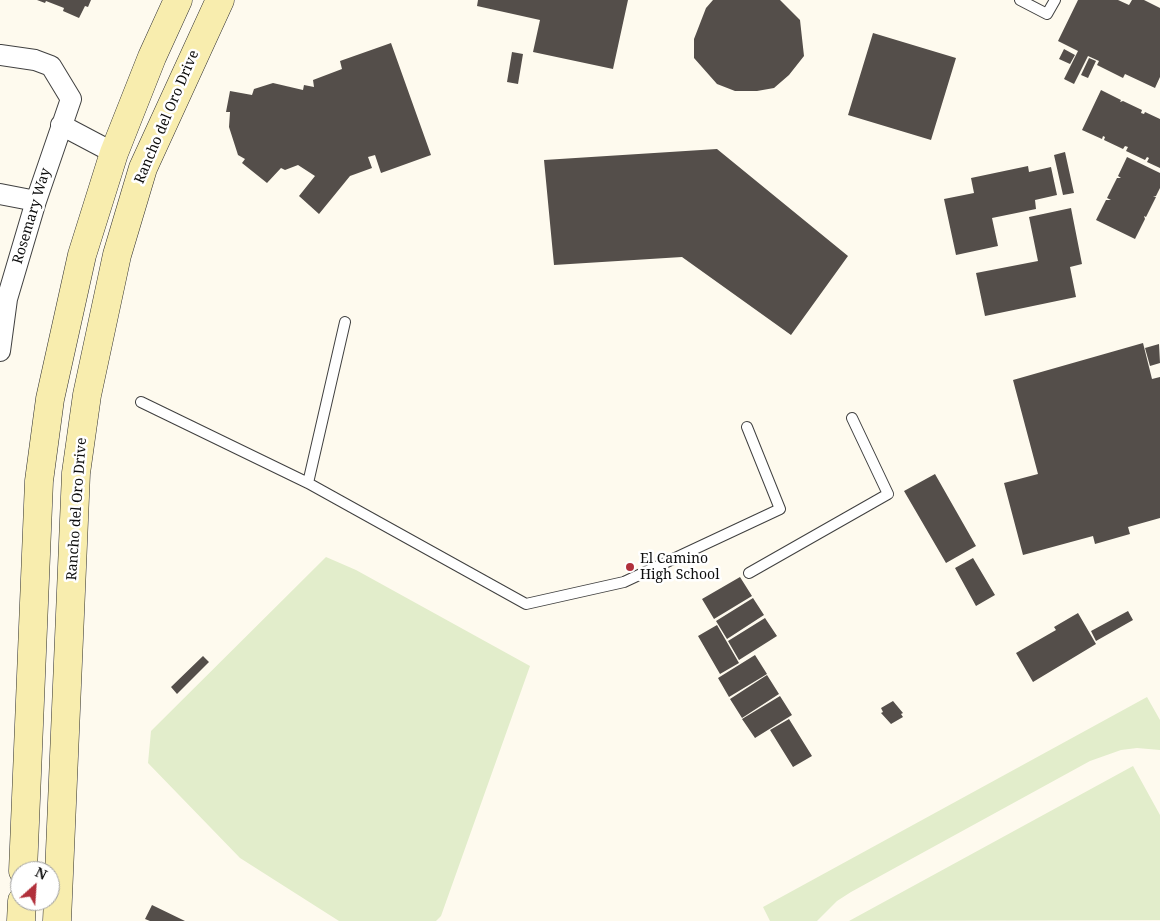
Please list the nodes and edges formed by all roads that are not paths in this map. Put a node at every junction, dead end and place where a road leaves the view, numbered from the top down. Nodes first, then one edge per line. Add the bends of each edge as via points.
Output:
1 (178, 0) edge
2 (220, 0) edge
3 (1020, 0) edge
4 (1055, 0) edge
5 (0, 55) edge
6 (61, 125) junction
7 (114, 153) junction
8 (0, 194) edge
9 (36, 201) junction
10 (345, 322) dead end
11 (0, 351) edge
12 (141, 402) dead end
13 (852, 418) dead end
14 (747, 426) dead end
15 (308, 483) junction
16 (749, 572) dead end
17 (23, 861) edge
18 (58, 921) edge

1 - 7 main road
2 - 18 main road, Rancho del Oro Drive via 143,168 117,255 87,395 76,473
3 - 4 lane via 1047,14
5 - 6 street, Rosemary Way via 51,66 71,99
6 - 7 street
6 - 9 street, Rosemary Way
7 - 17 main road via 82,255 50,399 41,472
8 - 9 street
9 - 11 street, Rosemary Way via 7,299
10 - 15 lane
12 - 15 lane
13 - 16 lane via 888,494
14 - 15 lane via 780,509 624,582 526,604

